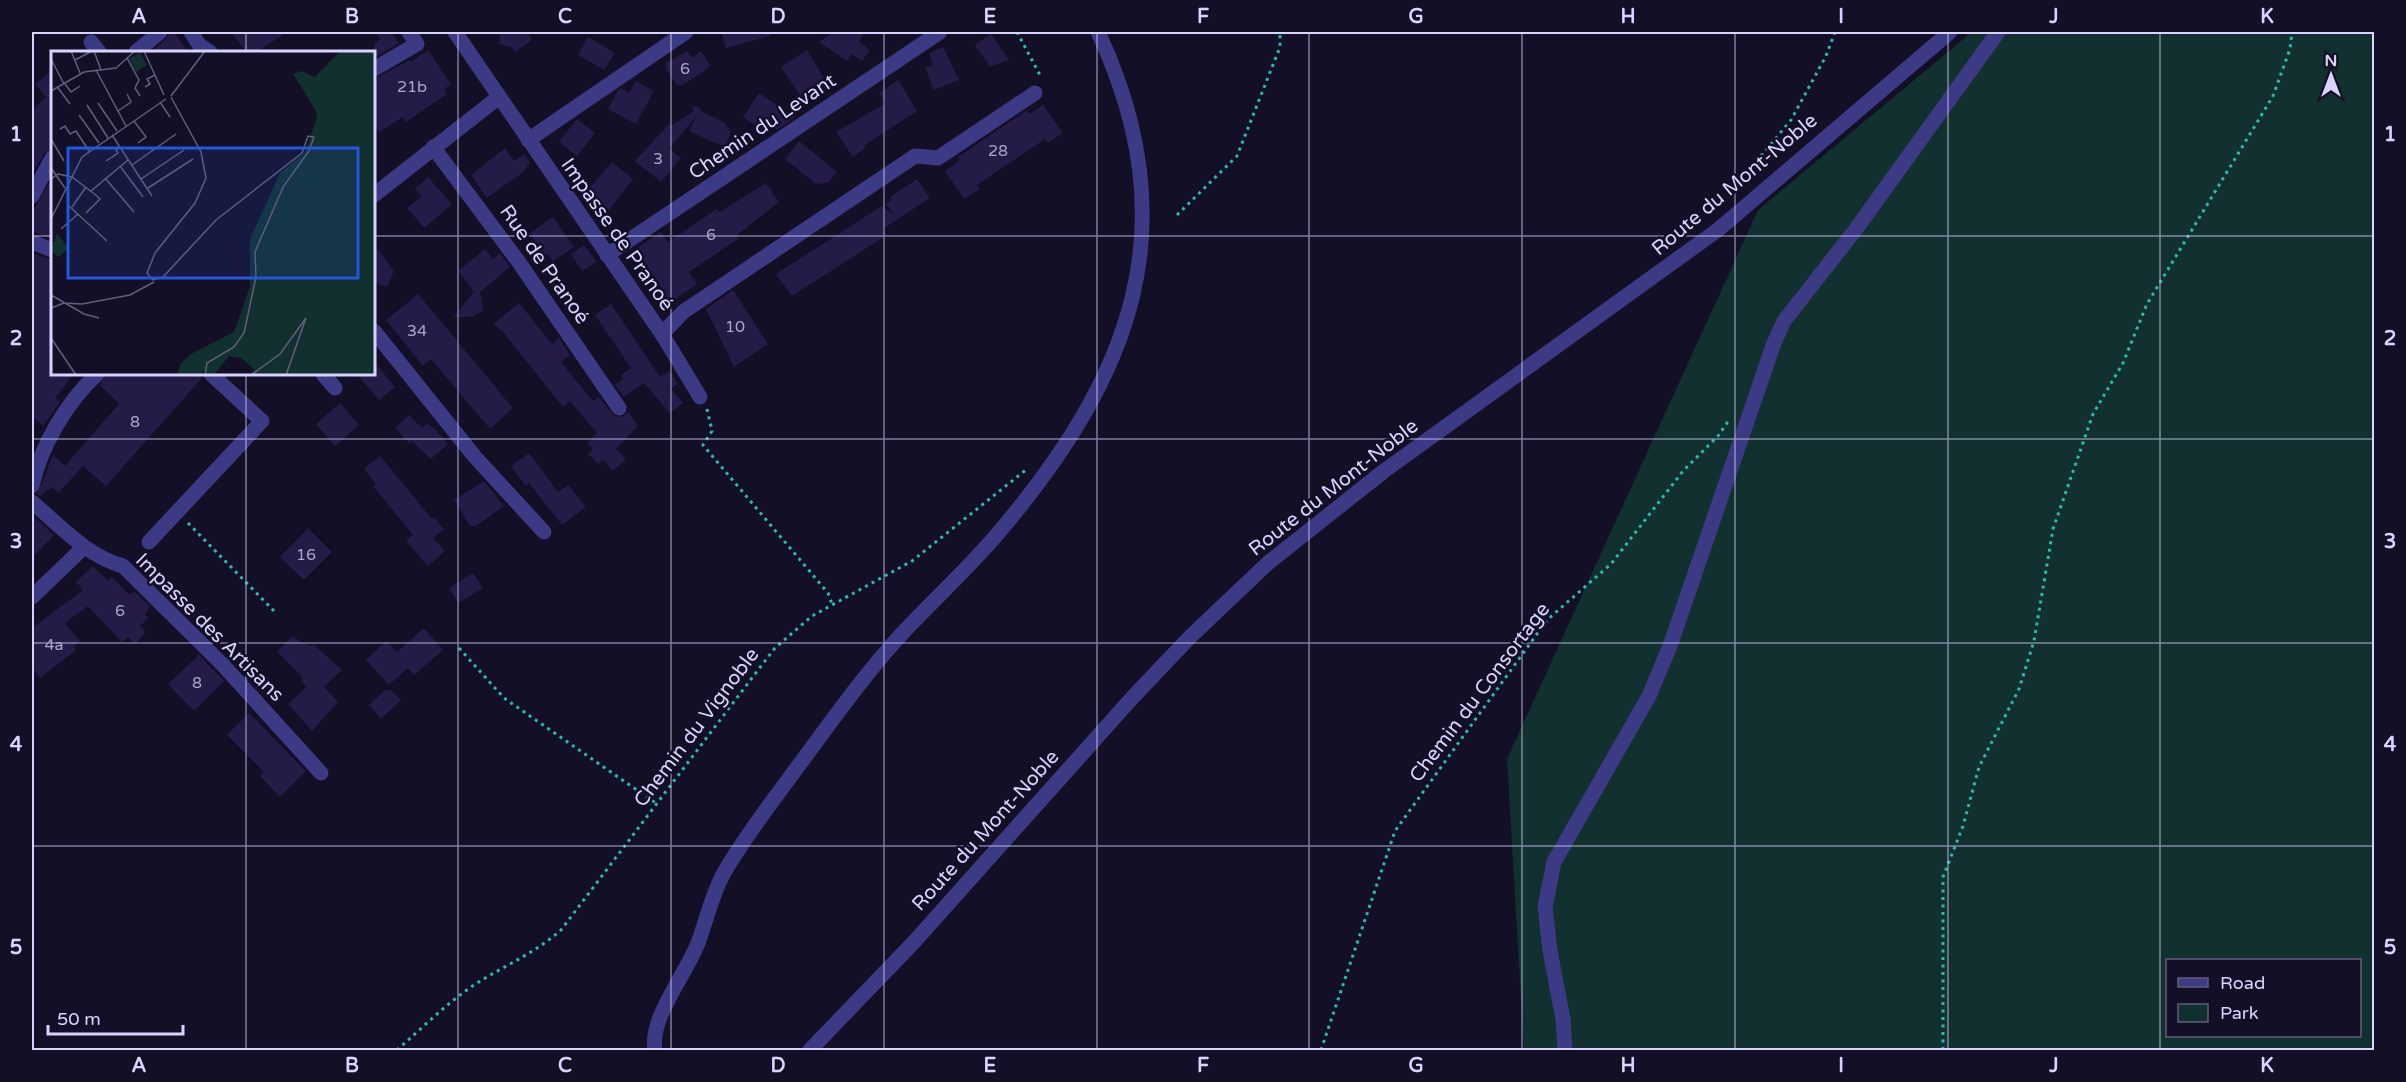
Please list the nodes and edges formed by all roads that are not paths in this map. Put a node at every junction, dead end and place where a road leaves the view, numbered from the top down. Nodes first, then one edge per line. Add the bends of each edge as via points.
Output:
1 (160, 32) edge
2 (191, 32) edge
3 (409, 32) edge
4 (455, 32) edge
5 (686, 32) edge
6 (940, 32) edge
7 (1098, 32) edge
8 (1950, 32) edge
9 (1998, 32) edge
10 (137, 51) edge
11 (208, 51) edge
12 (375, 68) edge
13 (1035, 93) dead end
14 (499, 97) junction
15 (528, 140) junction
16 (433, 147) junction
17 (51, 160) edge
18 (375, 194) edge
19 (32, 196) edge
20 (32, 242) edge
21 (51, 250) edge
22 (607, 255) junction
23 (375, 332) edge
24 (662, 334) junction
25 (96, 375) edge
26 (212, 375) edge
27 (324, 375) edge
28 (335, 388) dead end
29 (700, 397) road end
30 (619, 408) dead end
31 (32, 486) edge
32 (32, 502) edge
33 (544, 532) dead end
34 (149, 542) dead end
35 (84, 547) junction
36 (32, 597) edge
37 (321, 773) dead end
38 (655, 1050) edge
39 (810, 1050) edge
40 (1565, 1050) edge

1 - 10 street
2 - 11 street
3 - 12 street via 417,44
4 - 14 street
5 - 15 street
6 - 22 street, Chemin du Levant
7 - 38 street via 1119,82 1137,148 1143,207 1141,254 1130,314 1117,349 1052,461 997,535 896,640 724,871 685,972 658,1019
8 - 39 street, Route du Mont-Noble via 1719,229 1384,471 1268,563 1132,698 914,942
9 - 40 street via 1856,229 1789,314 1774,343 1666,656 1649,696 1554,862 1545,907
13 - 24 street via 938,158 915,156 683,312
14 - 15 street, Impasse de Pranoé
14 - 16 street
15 - 22 street, Impasse de Pranoé
16 - 18 street
16 - 30 street, Rue de Pranoé via 518,261
17 - 19 street
20 - 21 street
22 - 24 street, Impasse de Pranoé
23 - 33 street via 475,457
24 - 29 street, Impasse de Pranoé
25 - 31 street via 60,421
26 - 34 street via 262,422
27 - 28 street
32 - 35 street, Impasse des Artisans
35 - 36 street
35 - 37 street, Impasse des Artisans via 104,561 123,566 153,594

